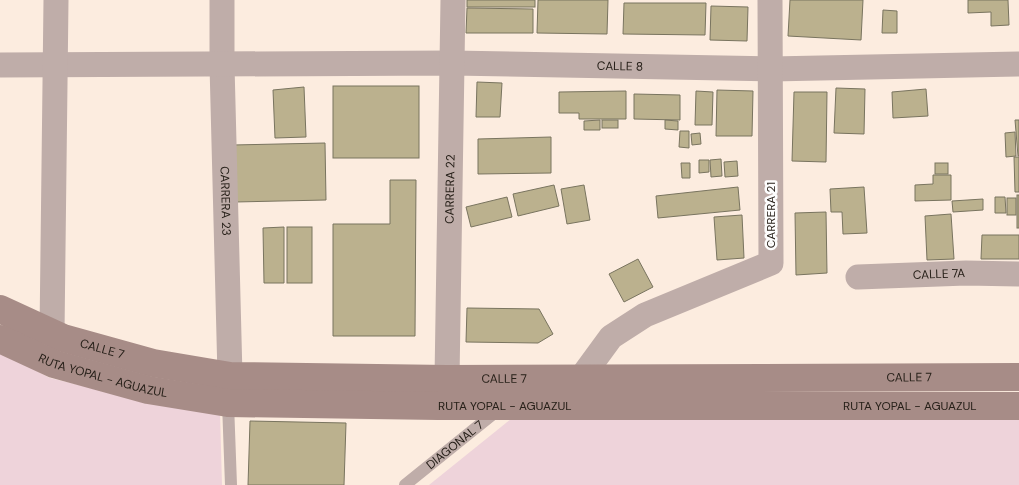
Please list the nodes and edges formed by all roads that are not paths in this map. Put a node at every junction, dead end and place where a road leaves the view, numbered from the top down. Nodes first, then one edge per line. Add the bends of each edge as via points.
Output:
1 (56, 0) edge
2 (222, 0) edge
3 (454, 0) edge
4 (770, 0) edge
5 (452, 63) junction
6 (1019, 64) edge
7 (0, 65) edge
8 (56, 65) junction
9 (222, 65) junction
10 (771, 69) junction
11 (1019, 274) edge
12 (858, 278) dead end
13 (0, 309) edge
14 (52, 333) junction
15 (0, 339) edge
16 (230, 376) junction
17 (1019, 377) edge
18 (581, 378) junction
19 (447, 379) junction
20 (228, 403) junction
21 (504, 406) junction
22 (1019, 406) edge
23 (231, 485) edge
24 (405, 485) edge

1 - 8 street
2 - 9 street, CARRERA 23
3 - 5 street, CARRERA 22
4 - 10 street, CARRERA 21
5 - 9 street, CALLE 8
5 - 10 street, CALLE 8
5 - 19 street, CARRERA 22
6 - 10 street, CALLE 8
7 - 8 street, CALLE 8
8 - 9 street, CALLE 8
8 - 14 street
9 - 16 street, CARRERA 23
10 - 18 street, CARRERA 21 via 771,263 645,315 611,337
11 - 12 street, CALLE 7A
13 - 14 main road, CALLE 7
14 - 16 main road, CALLE 7 via 153,363
15 - 20 lane, RUTA YOPAL - AGUAZUL via 54,364 148,390
16 - 19 main road, CALLE 7
16 - 20 street, CARRERA 23
17 - 18 main road, CALLE 7
18 - 19 main road, CALLE 7
20 - 21 lane, RUTA YOPAL - AGUAZUL
20 - 23 lane
21 - 22 lane, RUTA YOPAL - AGUAZUL
21 - 24 lane, DIAGONAL 7

